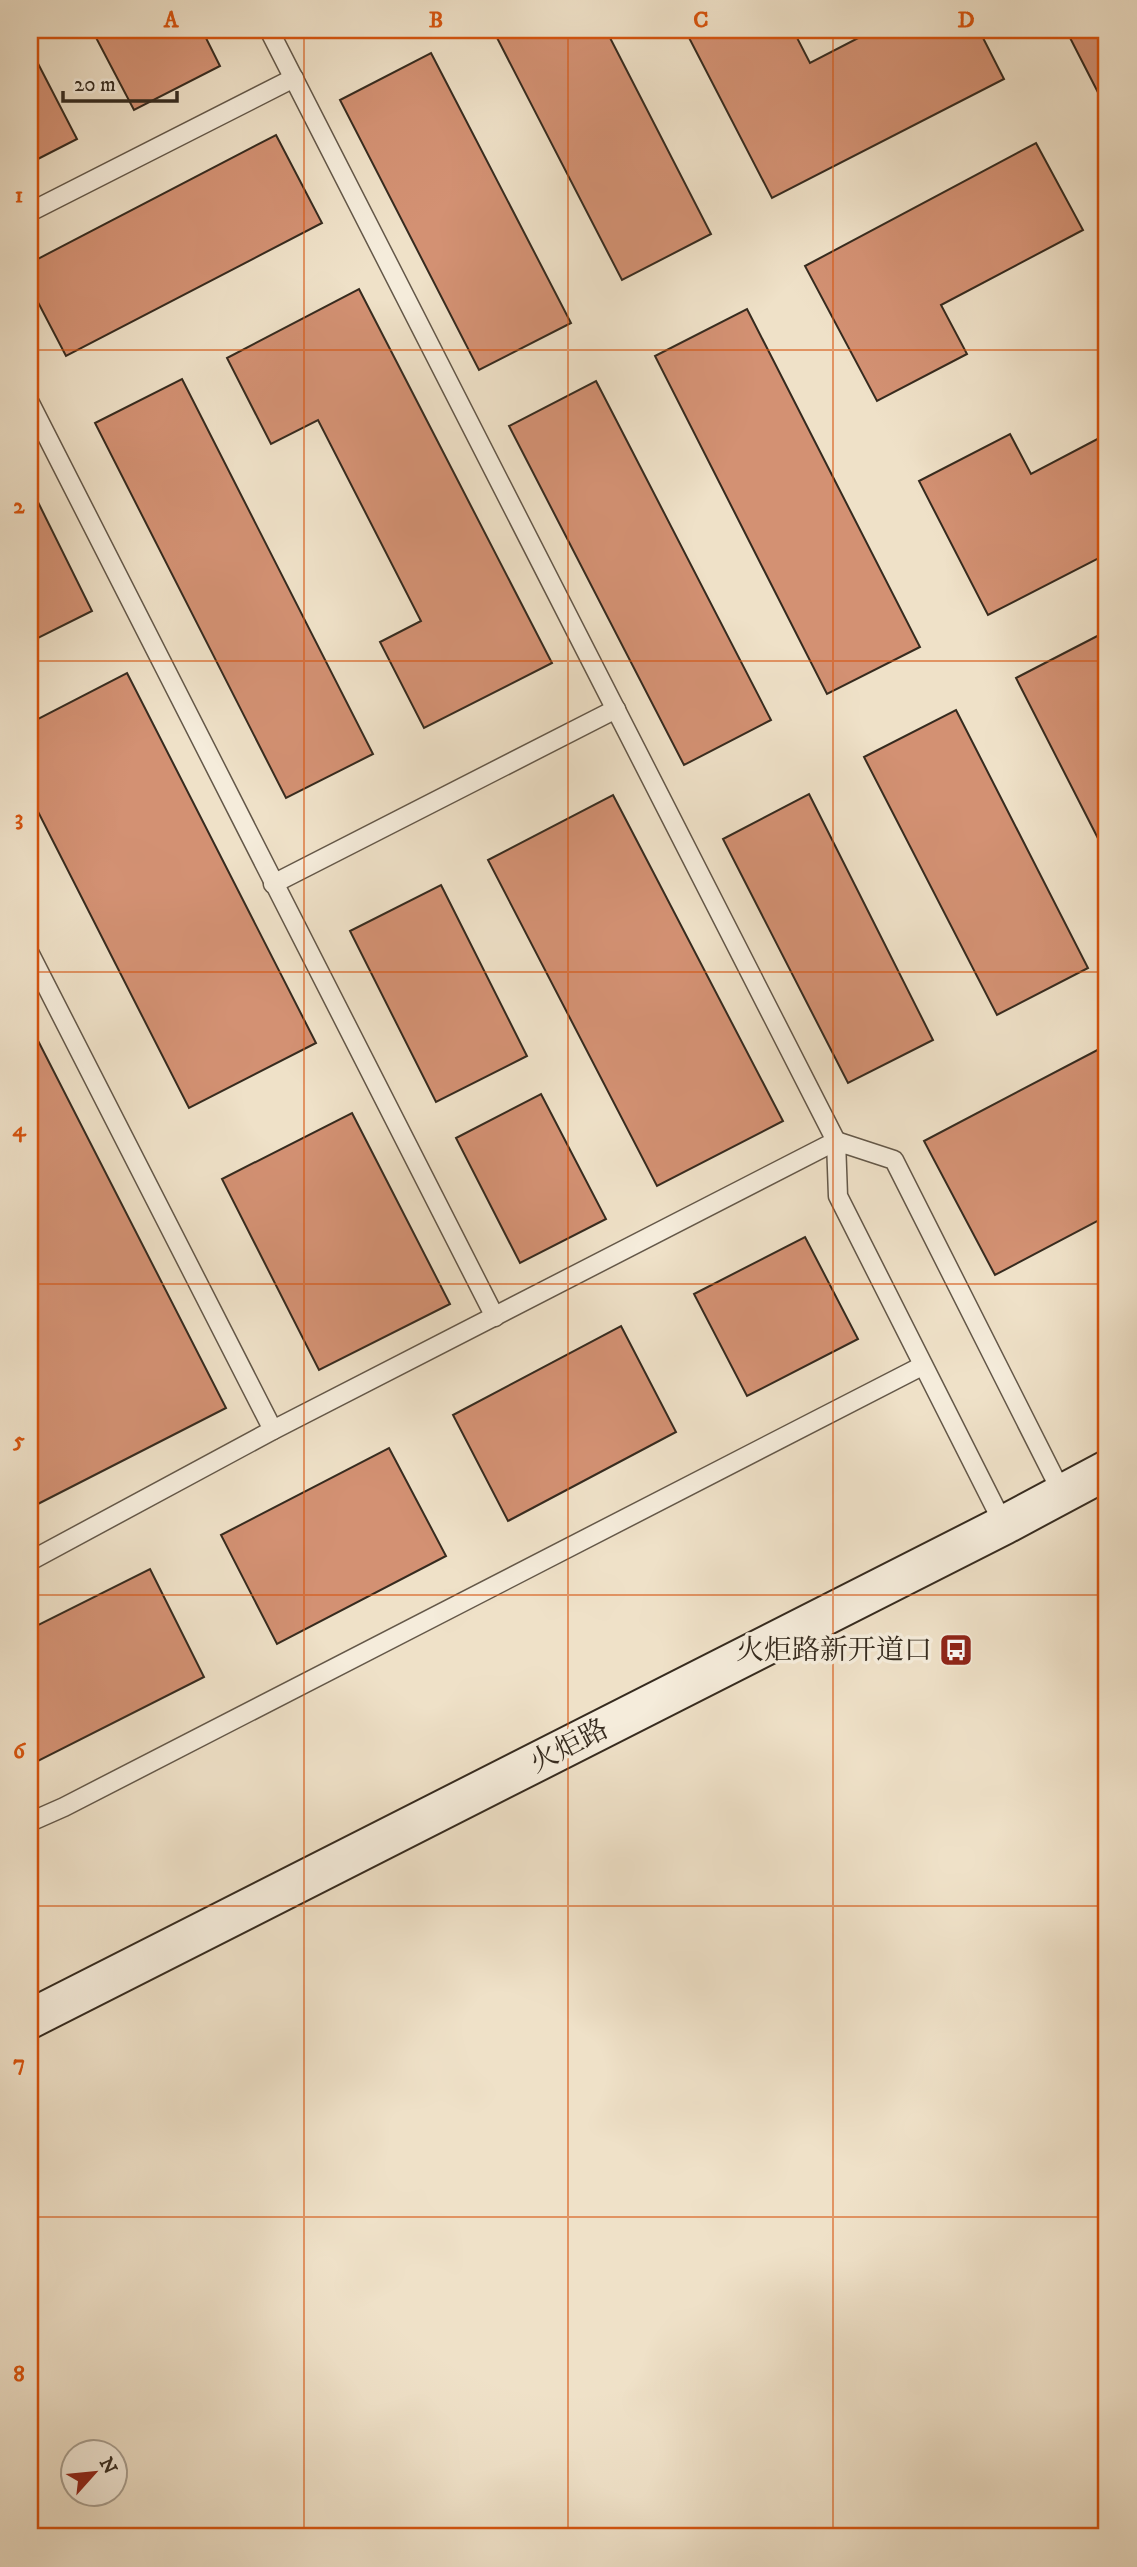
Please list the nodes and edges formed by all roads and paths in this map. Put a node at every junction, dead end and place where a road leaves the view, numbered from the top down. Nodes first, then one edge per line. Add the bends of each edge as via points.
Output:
1 (269, 30) edge
2 (294, 78) junction
3 (30, 212) edge
4 (30, 404) edge
5 (616, 709) junction
6 (273, 884) junction
7 (30, 954) edge
8 (836, 1141) junction
9 (495, 1317) junction
10 (922, 1366) junction
11 (273, 1430) junction
12 (1107, 1470) edge
13 (1062, 1493) junction
14 (1004, 1525) junction
15 (30, 1561) edge
16 (30, 1822) edge
17 (30, 2019) edge

1 - 2 lane
2 - 3 lane
2 - 5 lane
4 - 6 lane
5 - 6 lane
5 - 8 lane
6 - 9 lane
7 - 11 lane
8 - 9 lane
8 - 10 lane via 838,1196
8 - 13 lane via 894,1160
9 - 11 lane
10 - 14 lane
10 - 16 lane
11 - 15 lane
12 - 13 main road, 火炬路
13 - 14 main road, 火炬路
14 - 17 main road, 火炬路

